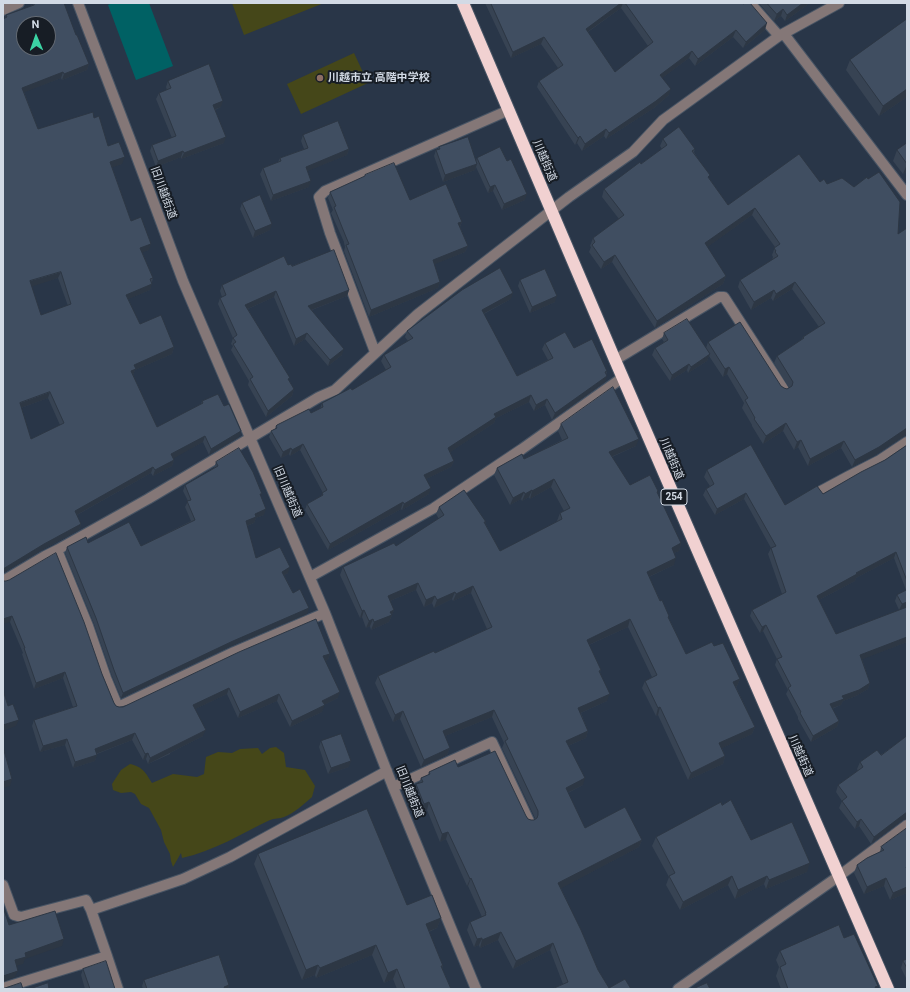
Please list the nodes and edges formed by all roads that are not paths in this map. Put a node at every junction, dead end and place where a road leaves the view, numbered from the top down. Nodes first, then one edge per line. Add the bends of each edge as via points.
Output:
1 (19, 3) edge
2 (78, 3) edge
3 (463, 3) edge
4 (750, 3) edge
5 (839, 3) edge
6 (3, 10) edge
7 (782, 35) junction
8 (509, 110) junction
9 (907, 194) edge
10 (552, 210) junction
11 (375, 352) junction
12 (615, 360) junction
13 (622, 378) junction
14 (784, 390) edge
15 (250, 438) junction
16 (907, 442) edge
17 (821, 491) edge
18 (57, 550) junction
19 (310, 577) junction
20 (3, 581) edge
21 (325, 613) junction
22 (388, 771) junction
23 (393, 787) junction
24 (529, 821) edge
25 (907, 824) edge
26 (839, 876) junction
27 (3, 885) edge
28 (91, 910) junction
29 (107, 956) junction
30 (3, 988) edge
31 (118, 989) edge
32 (476, 989) edge
33 (678, 989) edge
34 (888, 989) edge

1 - 6 street
2 - 15 street, 旧川越街道 via 183,281
3 - 8 highway, 川越街道 / 254
4 - 7 street
5 - 7 street
7 - 9 street
7 - 10 street via 663,120 633,152
8 - 10 highway, 川越街道 / 254
8 - 11 street via 325,191 319,197
10 - 11 street via 418,314
10 - 12 highway, 川越街道 / 254
11 - 15 street via 335,390
12 - 13 highway, 川越街道 / 254
12 - 14 street via 719,296 724,297
13 - 19 street via 434,508
13 - 26 highway, 川越街道 / 254
15 - 18 street
15 - 19 street, 旧川越街道
16 - 17 street via 880,460
18 - 20 street
18 - 21 street via 118,707 234,652
19 - 21 street, 旧川越街道
21 - 22 street, 旧川越街道
22 - 23 street, 旧川越街道
22 - 28 street via 230,857 183,879
23 - 24 street via 492,742
23 - 32 street, 旧川越街道
25 - 26 street
26 - 33 street
26 - 34 highway, 川越街道 / 254
27 - 28 street via 14,915 21,917 86,900
28 - 29 street
29 - 30 street
29 - 31 street

